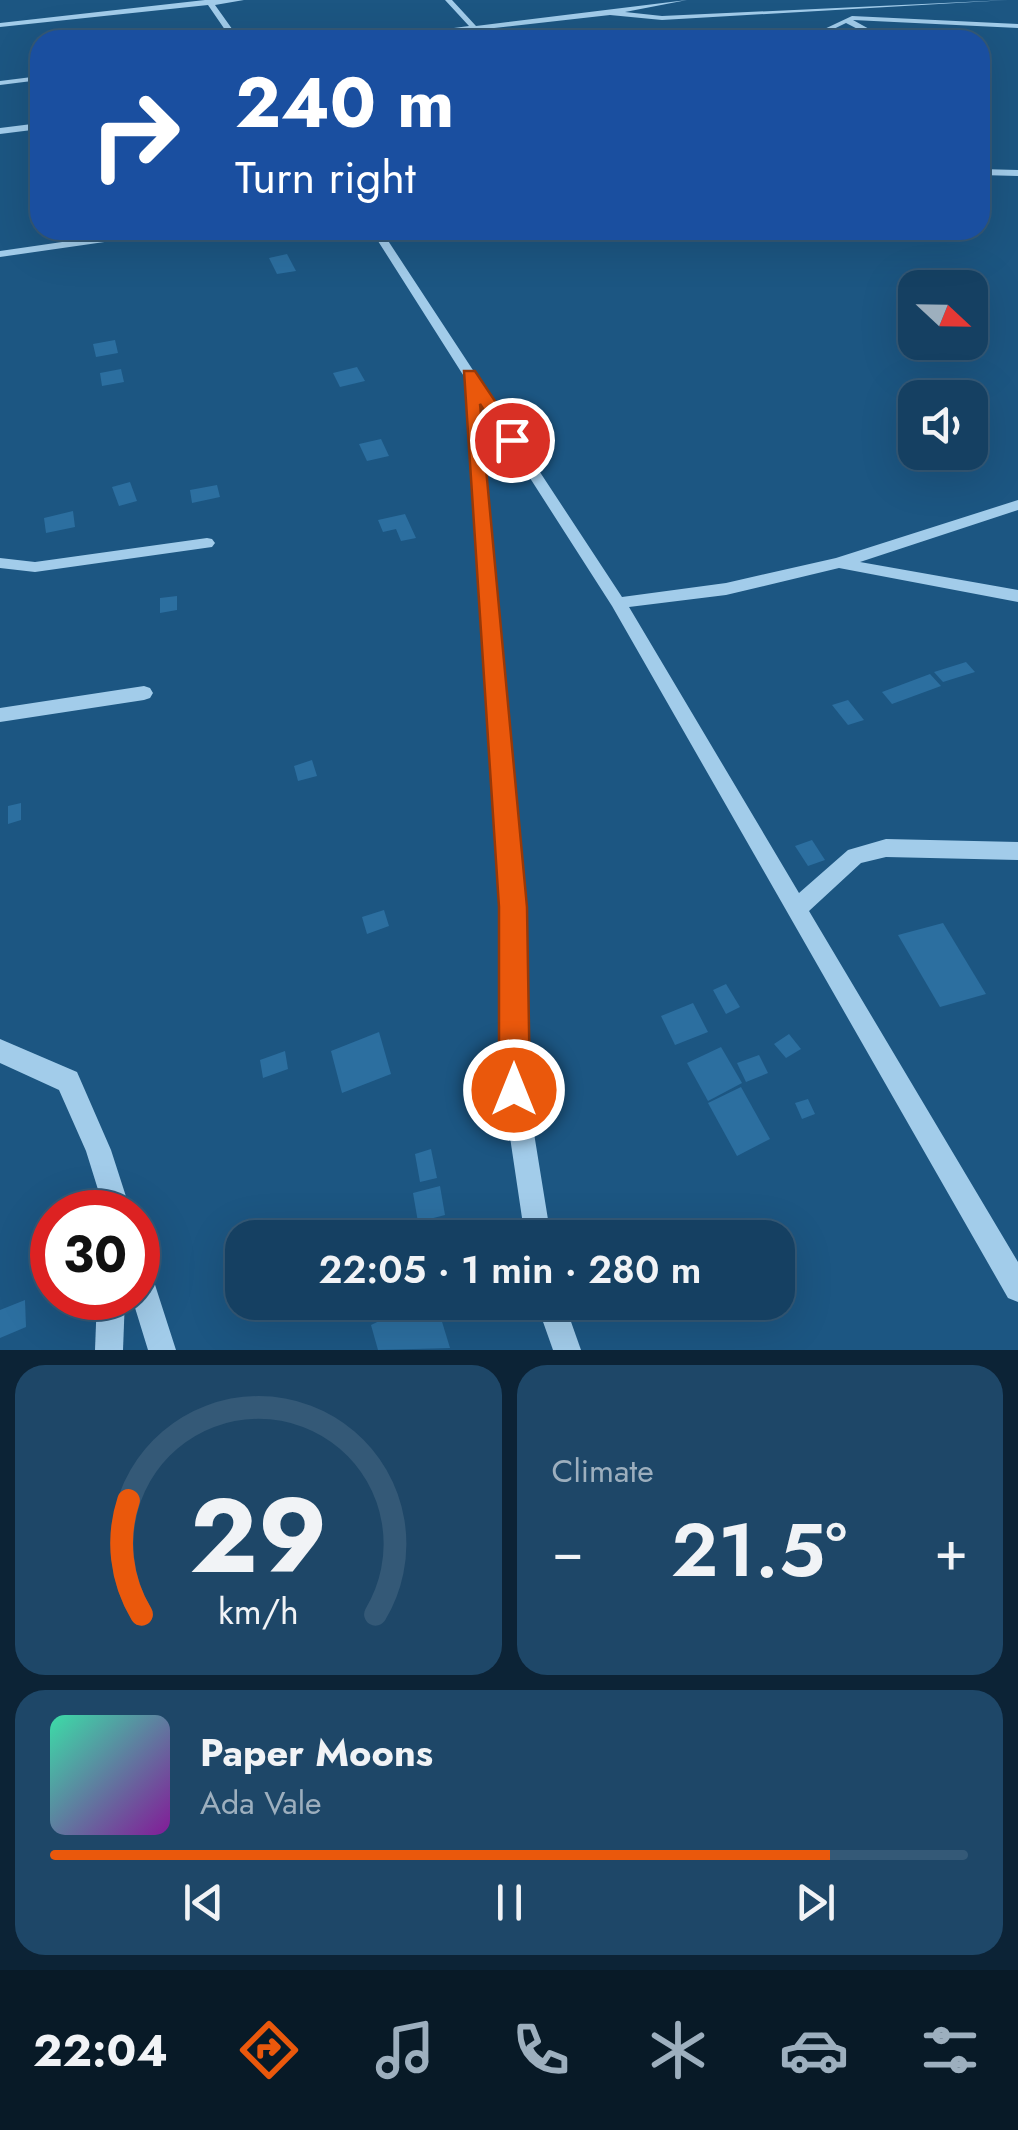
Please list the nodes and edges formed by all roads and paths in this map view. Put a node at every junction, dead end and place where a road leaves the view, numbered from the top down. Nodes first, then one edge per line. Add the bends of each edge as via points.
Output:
1 (241, 0) edge
2 (448, 0) edge
3 (1005, 0) edge
4 (680, 1) edge
5 (775, 1) edge
6 (208, 2) edge
7 (588, 4) dead end
8 (820, 9) junction
9 (610, 13) junction
10 (582, 17) junction
11 (699, 17) junction
12 (849, 19) junction
13 (0, 25) edge
14 (1018, 26) edge
15 (474, 28) junction
16 (229, 30) edge
17 (456, 30) edge
18 (826, 30) edge
19 (868, 30) edge
20 (30, 79) edge
21 (0, 83) edge
22 (30, 127) edge
23 (0, 131) edge
24 (990, 172) edge
25 (1018, 173) edge
26 (93, 240) edge
27 (383, 240) edge
28 (0, 254) edge
29 (470, 374) junction
30 (1018, 505) edge
31 (207, 543) dead end
32 (0, 563) edge
33 (839, 563) junction
34 (1018, 596) edge
35 (618, 603) junction
36 (144, 693) dead end
37 (0, 714) edge
38 (1018, 851) edge
39 (798, 906) junction
40 (0, 1051) edge
41 (110, 1190) edge
42 (535, 1220) edge
43 (1018, 1288) edge
44 (110, 1320) edge
45 (153, 1320) edge
46 (556, 1320) edge
47 (109, 1350) edge
48 (162, 1350) edge
49 (567, 1350) edge

1 - 6 street
2 - 15 street
3 - 8 street
4 - 9 street
4 - 11 street
5 - 8 street
6 - 13 street
6 - 16 street
7 - 10 street
8 - 11 street
8 - 12 street
9 - 10 street
9 - 11 street
10 - 15 street
12 - 14 street
12 - 18 street
12 - 19 street
15 - 17 street
20 - 21 street
22 - 23 street
24 - 25 street
26 - 28 street
27 - 29 street
29 - 35 street
29 - 42 street via 513,907 514,1090
30 - 33 street
31 - 32 street via 35,566
33 - 34 street
33 - 35 street via 726,589
35 - 39 street
36 - 37 street
38 - 39 street via 886,848 855,856
39 - 43 street
40 - 41 street via 68,1082
44 - 47 street
45 - 48 street
46 - 49 street

